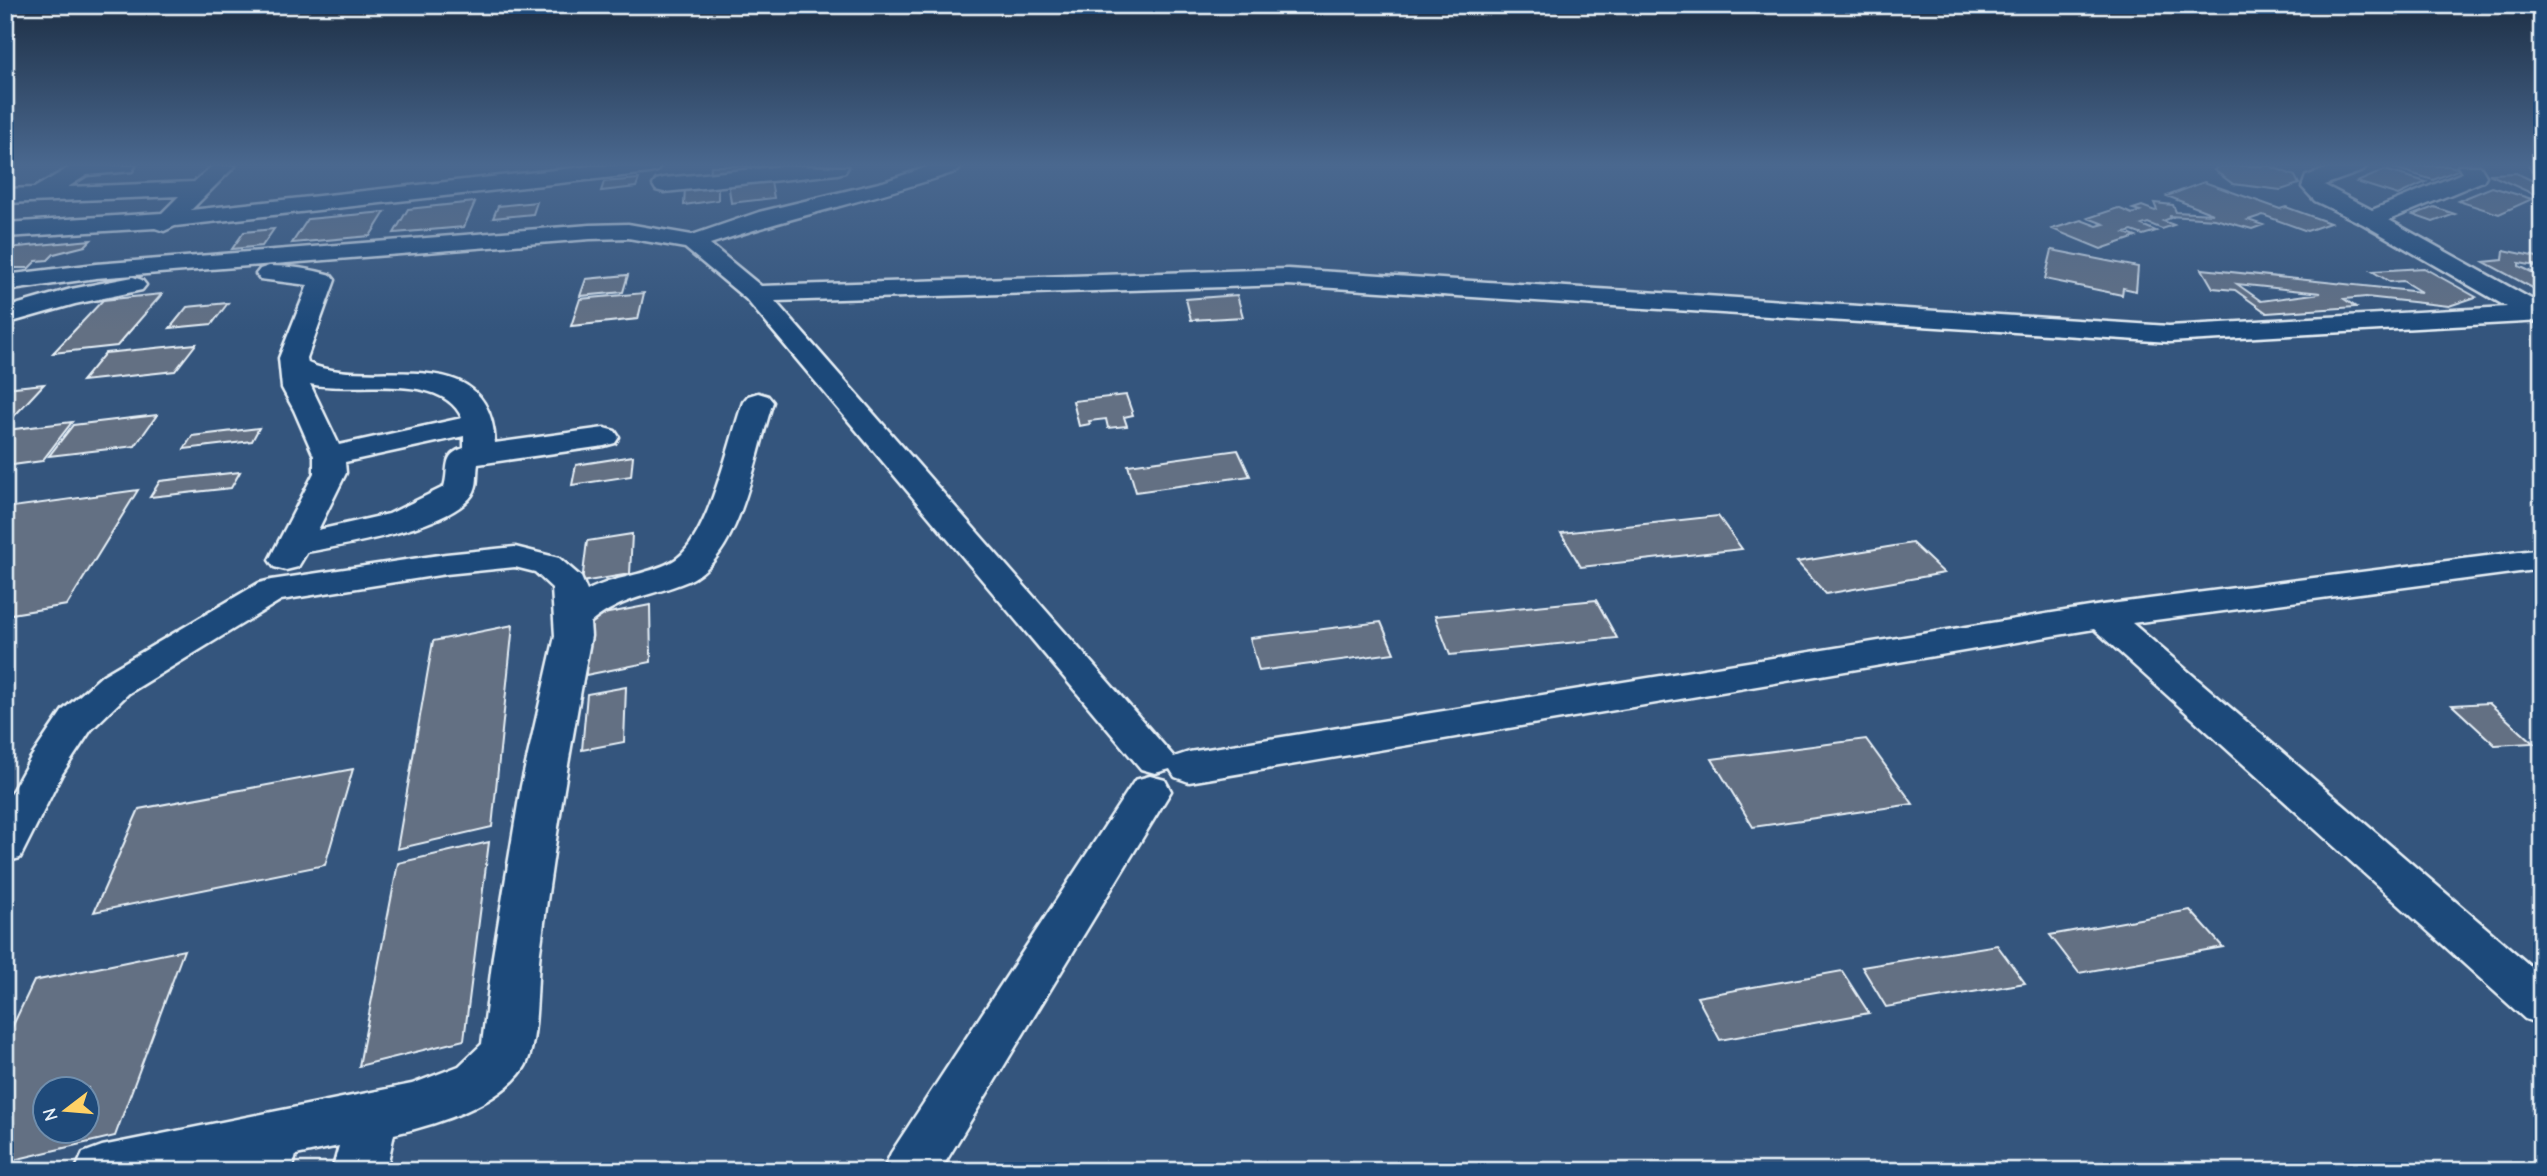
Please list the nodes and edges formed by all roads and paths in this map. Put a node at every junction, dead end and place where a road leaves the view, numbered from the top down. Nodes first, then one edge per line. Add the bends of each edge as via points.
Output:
1 (154, 221) edge
2 (167, 221) edge
3 (480, 221) edge
4 (650, 221) edge
5 (677, 221) edge
6 (2374, 221) edge
7 (394, 224) dead end
8 (5, 230) edge
9 (473, 240) junction
10 (382, 249) junction
11 (96, 271) junction
12 (32, 281) junction
13 (5, 283) edge
14 (755, 294) junction
15 (5, 307) edge
16 (2539, 313) edge
17 (5, 316) edge
18 (295, 368) junction
19 (758, 402) dead end
20 (604, 437) dead end
21 (479, 439) junction
22 (329, 456) junction
23 (294, 544) junction
24 (2542, 559) edge
25 (271, 591) junction
26 (2102, 616) junction
27 (573, 618) junction
28 (1165, 772) junction
29 (5, 846) edge
30 (2542, 1005) edge
31 (372, 1116) junction
32 (270, 1153) edge
33 (102, 1171) edge
34 (359, 1171) edge
35 (910, 1171) edge

1 - 8 street
2 - 11 street via 136,248
3 - 9 street
4 - 9 street via 628,230 593,222
5 - 14 street
6 - 16 street
7 - 10 street
9 - 10 street
10 - 11 street
11 - 12 street
12 - 13 street
12 - 15 street
14 - 16 street via 1288,277 2169,334
14 - 28 street
17 - 18 street via 154,281 234,274 292,274 322,280 293,358
18 - 21 street via 323,378 438,383 461,396 476,415
18 - 22 street via 296,388
19 - 27 street via 715,533 696,562 652,583 608,594
20 - 21 street
21 - 22 street
21 - 23 street via 461,461 458,492 428,512 389,525
22 - 23 street via 330,472
23 - 25 street
24 - 26 street
25 - 27 street via 515,558 547,565 569,585
25 - 29 street via 116,684 77,720 44,769
26 - 28 street
26 - 30 street
27 - 31 street via 540,799 506,1053 477,1082 412,1107
28 - 35 street
31 - 32 street
31 - 34 street
32 - 33 street

